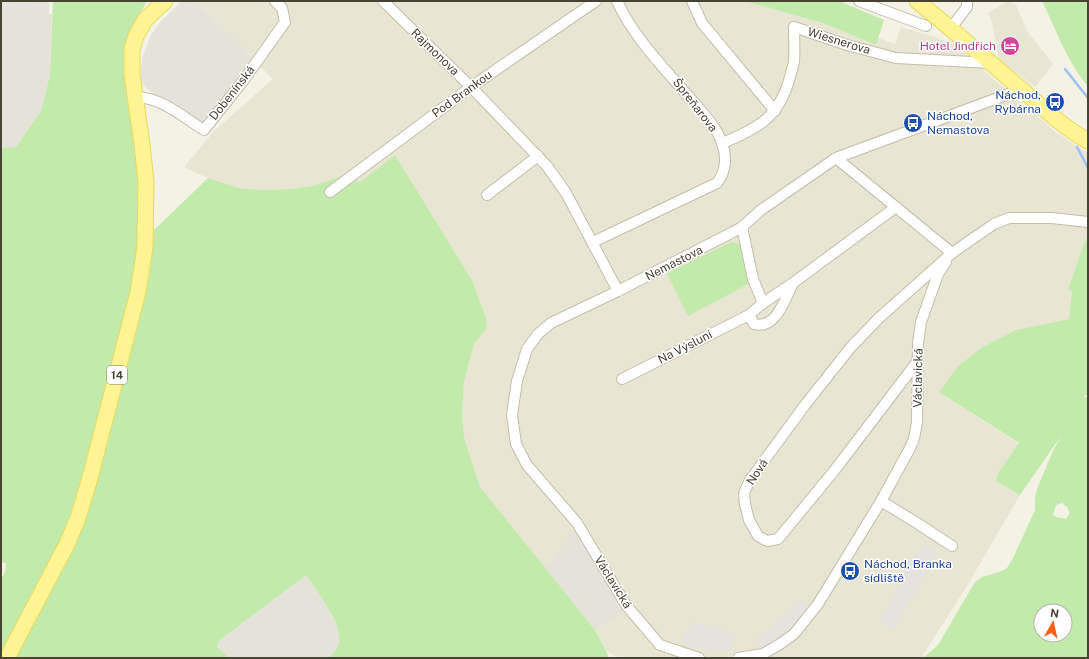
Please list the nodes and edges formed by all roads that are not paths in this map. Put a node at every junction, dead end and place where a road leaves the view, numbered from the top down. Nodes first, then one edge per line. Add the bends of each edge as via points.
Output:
1 (165, 1) edge
2 (275, 1) edge
3 (383, 1) edge
4 (596, 1) edge
5 (617, 1) edge
6 (692, 1) edge
7 (859, 1) edge
8 (917, 1) edge
9 (967, 1) edge
10 (926, 26) dead end
11 (951, 28) junction
12 (991, 63) junction
13 (471, 87) junction
14 (1022, 89) junction
15 (135, 97) junction
16 (775, 111) junction
17 (1088, 141) edge
18 (723, 143) junction
19 (538, 156) junction
20 (836, 158) junction
21 (330, 192) dead end
22 (488, 195) dead end
23 (896, 207) junction
24 (1088, 222) edge
25 (742, 227) junction
26 (593, 242) junction
27 (952, 253) junction
28 (793, 283) junction
29 (618, 291) junction
30 (763, 302) junction
31 (749, 315) junction
32 (917, 362) junction
33 (622, 379) dead end
34 (881, 501) junction
35 (588, 542) joint
36 (952, 546) dead end
37 (7, 658) edge
38 (699, 658) edge
39 (738, 658) edge

1 - 15 main road, 14 via 145,20 136,36 132,49
2 - 15 street, Dobenínská via 282,8 285,22 204,130 160,102
3 - 13 street, Rajmonova
4 - 13 street, Pod Brankou
5 - 18 street, Špreňarova via 638,37 712,124
6 - 16 street via 702,22
7 - 10 street
8 - 11 main road
9 - 11 street via 967,7
11 - 12 main road
12 - 14 main road
12 - 16 street, Wiesnerova via 896,58 794,27 794,62 787,90
13 - 19 street, Rajmonova
13 - 21 street, Pod Brankou
14 - 17 main road via 1047,112
14 - 20 street, Nemastova
15 - 37 main road, 14 via 146,182 145,247 138,292 78,518 68,544
16 - 18 street via 749,132
18 - 26 street, Špreňarova via 724,168 716,183
19 - 22 street
19 - 26 street, Rajmonova via 566,193
20 - 23 street
20 - 25 street, Nemastova via 761,210
23 - 27 street
23 - 28 street, Na Výsluní
24 - 27 street via 1052,218 1009,218 994,224
25 - 29 street, Nemastova
25 - 30 street via 753,279
26 - 29 street, Rajmonova
27 - 32 street, Václavická via 938,274 921,322
27 - 32 street, Nová via 879,318 851,347 750,480 744,493 745,504 749,520 758,536 767,542 778,539 834,471
28 - 30 street, Na Výsluní
28 - 31 street, Na Výsluní via 774,320 760,326 754,324
29 - 35 street, Nemastova via 551,324 538,334 527,349 517,381 512,415 516,444 527,465 577,523
30 - 31 street, Na Výsluní
31 - 33 street, Na Výsluní
32 - 34 street, Václavická via 917,422 914,439
34 - 36 street
34 - 39 street, Václavická via 818,604 794,634 763,654
35 - 38 street, Václavická via 626,605 660,645

